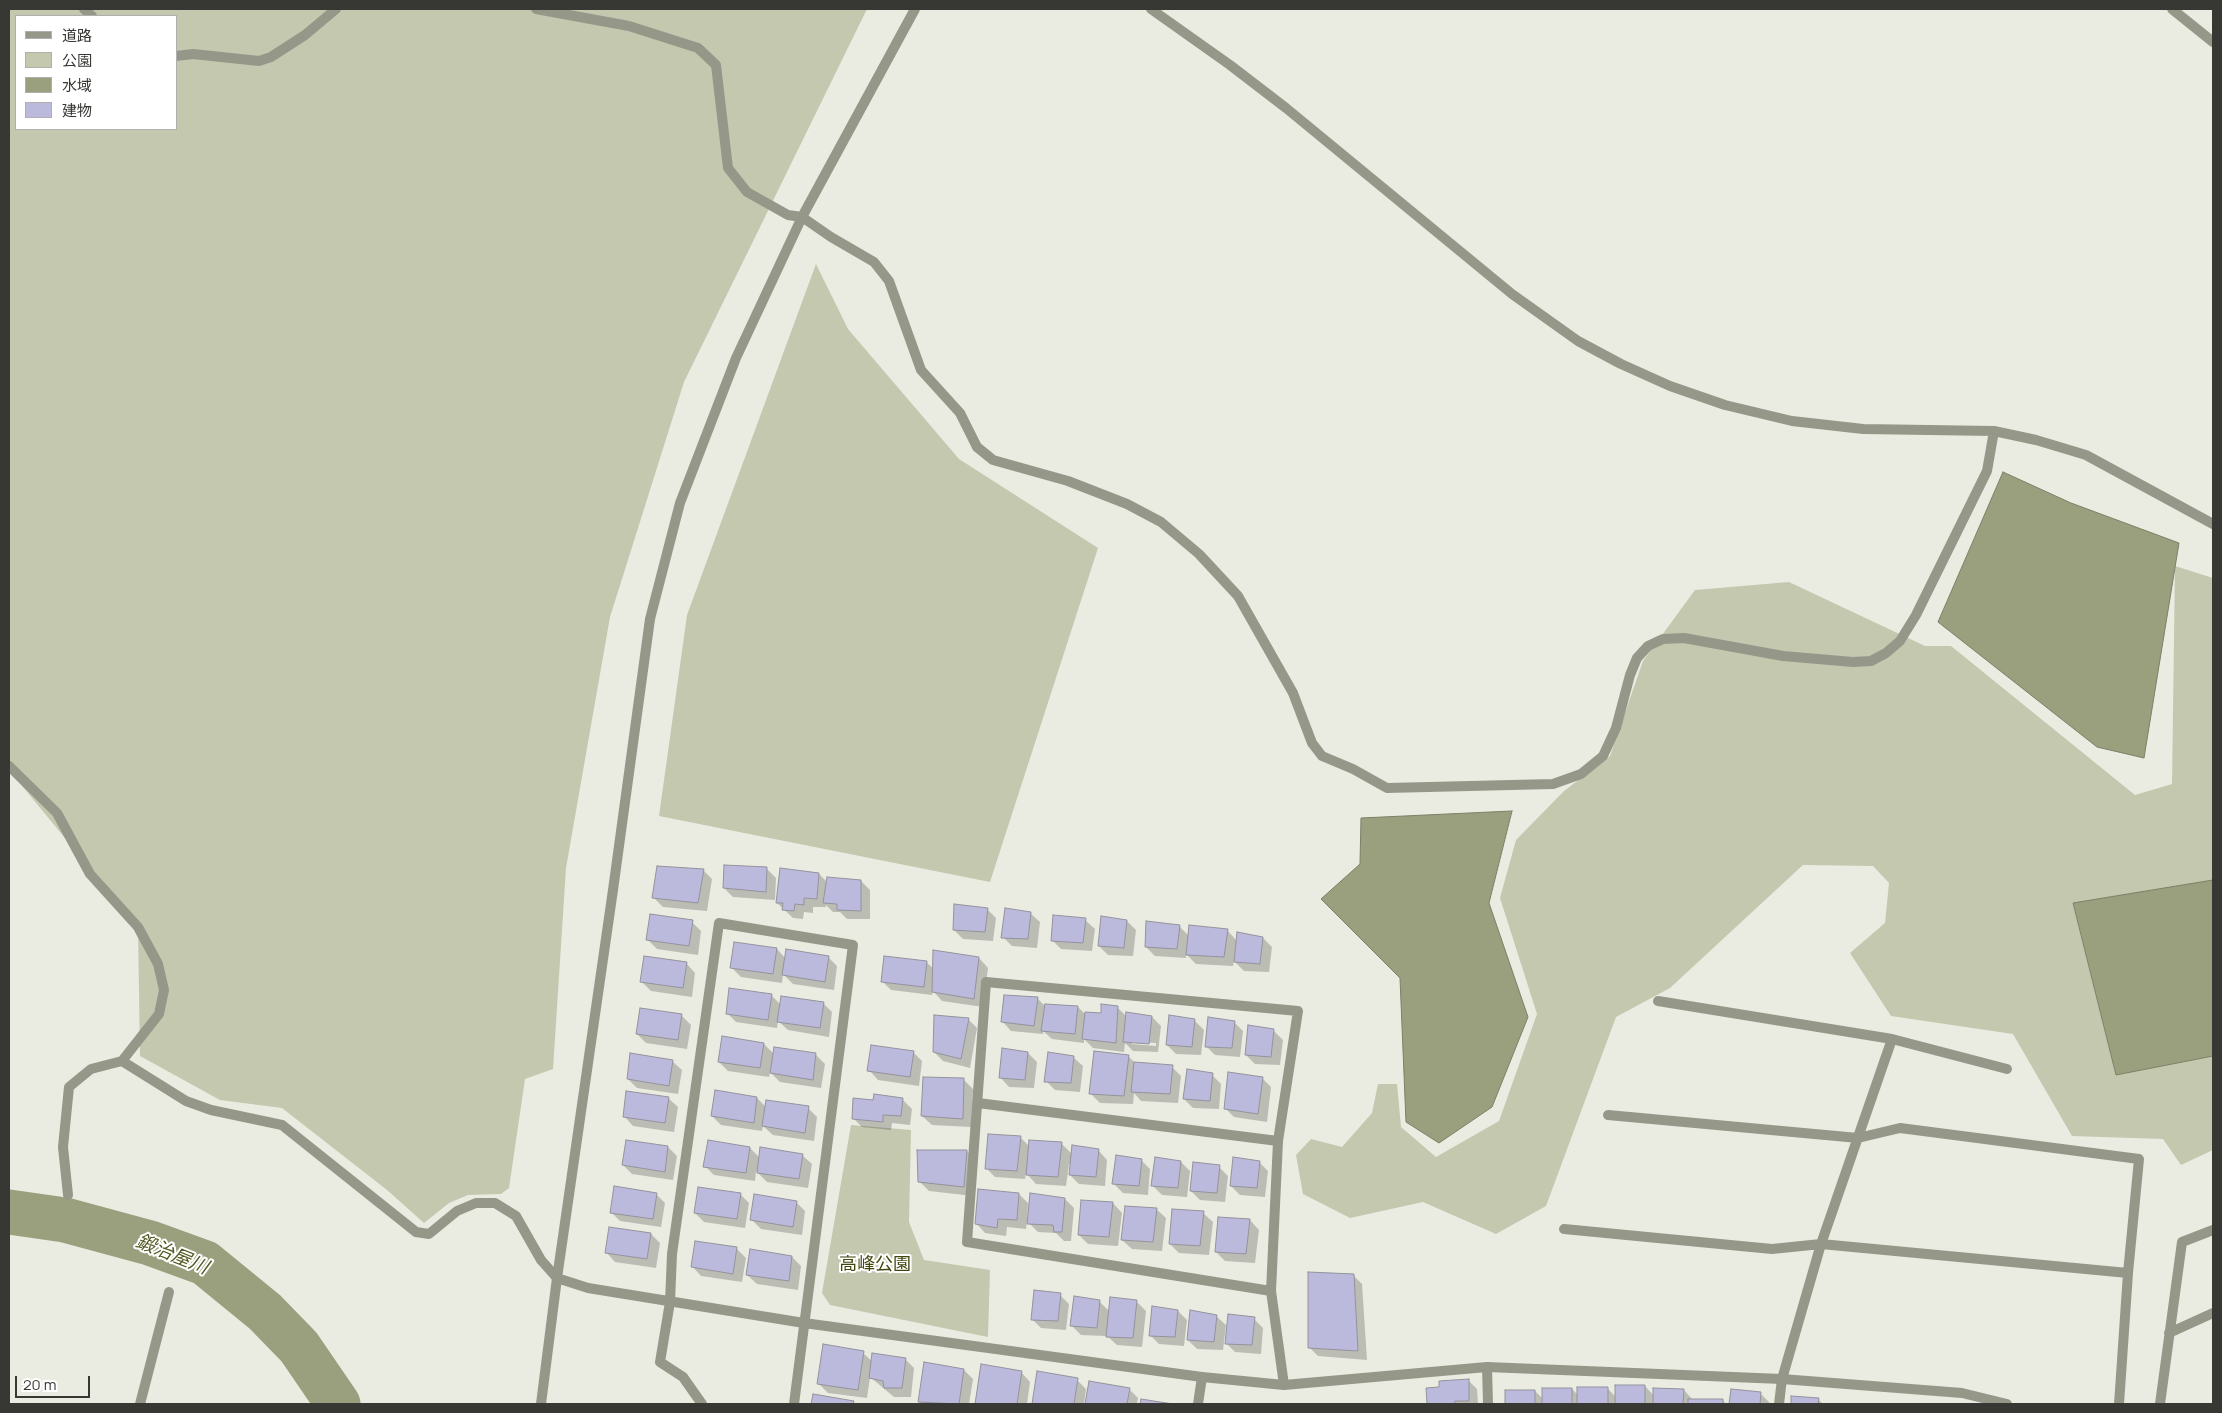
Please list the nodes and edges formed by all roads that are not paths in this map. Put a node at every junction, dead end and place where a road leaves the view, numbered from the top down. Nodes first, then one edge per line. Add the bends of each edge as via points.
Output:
1 (336, 9) edge
2 (536, 9) edge
3 (915, 9) edge
4 (1151, 9) edge
5 (2172, 9) edge
6 (2213, 42) edge
7 (178, 56) edge
8 (802, 217) junction
9 (1994, 431) junction
10 (2213, 524) edge
11 (9, 766) edge
12 (1658, 1001) dead end
13 (1892, 1039) junction
14 (122, 1061) junction
15 (2007, 1069) dead end
16 (978, 1103) junction
17 (1608, 1115) dead end
18 (1858, 1138) junction
19 (1278, 1141) junction
20 (68, 1195) dead end
21 (1564, 1229) dead end
22 (2213, 1230) edge
23 (1821, 1244) junction
24 (2128, 1273) junction
25 (557, 1278) junction
26 (1270, 1290) junction
27 (169, 1292) dead end
28 (670, 1302) junction
29 (2213, 1313) edge
30 (804, 1323) junction
31 (2169, 1333) junction
32 (1487, 1367) junction
33 (1202, 1377) junction
34 (1782, 1379) junction
35 (1284, 1385) junction
36 (140, 1404) edge
37 (541, 1404) edge
38 (702, 1404) edge
39 (794, 1404) edge
40 (1198, 1404) edge
41 (1488, 1404) edge
42 (1779, 1404) edge
43 (2007, 1404) edge
44 (2119, 1404) edge
45 (2160, 1404) edge

1 - 7 street via 271,58 259,61 193,54
2 - 8 street via 629,26 698,48 716,64 728,168 748,192 788,214
3 - 8 street
4 - 9 street via 1286,108 1512,294 1578,341 1621,364 1725,405 1792,420 1863,429
5 - 6 street
8 - 9 street via 874,262 889,281 922,370 960,413 978,447 993,460 1068,482 1126,504 1161,522 1198,554 1238,596 1293,693 1312,743 1322,756 1387,788 1553,784 1581,774 1603,756 1616,728 1637,658 1648,646 1663,639 1684,638 1783,656 1853,662 1872,661 1886,654 1900,642 1916,615 1987,471
8 - 25 street via 736,358 680,503 650,620
9 - 10 street via 2086,455
11 - 14 street via 57,814 90,874 138,928 158,964 164,990 158,1014
12 - 13 street
13 - 15 street
13 - 18 street
14 - 20 street via 91,1069 70,1087 63,1147
14 - 25 street via 186,1101 211,1110 282,1125 416,1232 429,1234 457,1210 476,1203 495,1203 516,1216 541,1260
16 - 19 street
16 - 19 street via 986,982 1298,1011
16 - 26 street via 966,1242
17 - 18 street
18 - 23 street
18 - 24 street via 1900,1128 2139,1159
19 - 26 street
21 - 23 street via 1772,1250
22 - 31 street via 2182,1242
23 - 24 street
23 - 34 street
24 - 44 street
25 - 28 street via 588,1288
25 - 37 street
26 - 35 street
27 - 36 street
28 - 30 street
28 - 30 street via 672,1254 719,923 853,945
28 - 38 street via 660,1362 683,1377
29 - 31 street
30 - 33 street
30 - 39 street
31 - 45 street
32 - 34 street
32 - 35 street
32 - 41 street
33 - 35 street
33 - 40 street
34 - 42 street
34 - 43 street via 1962,1393

